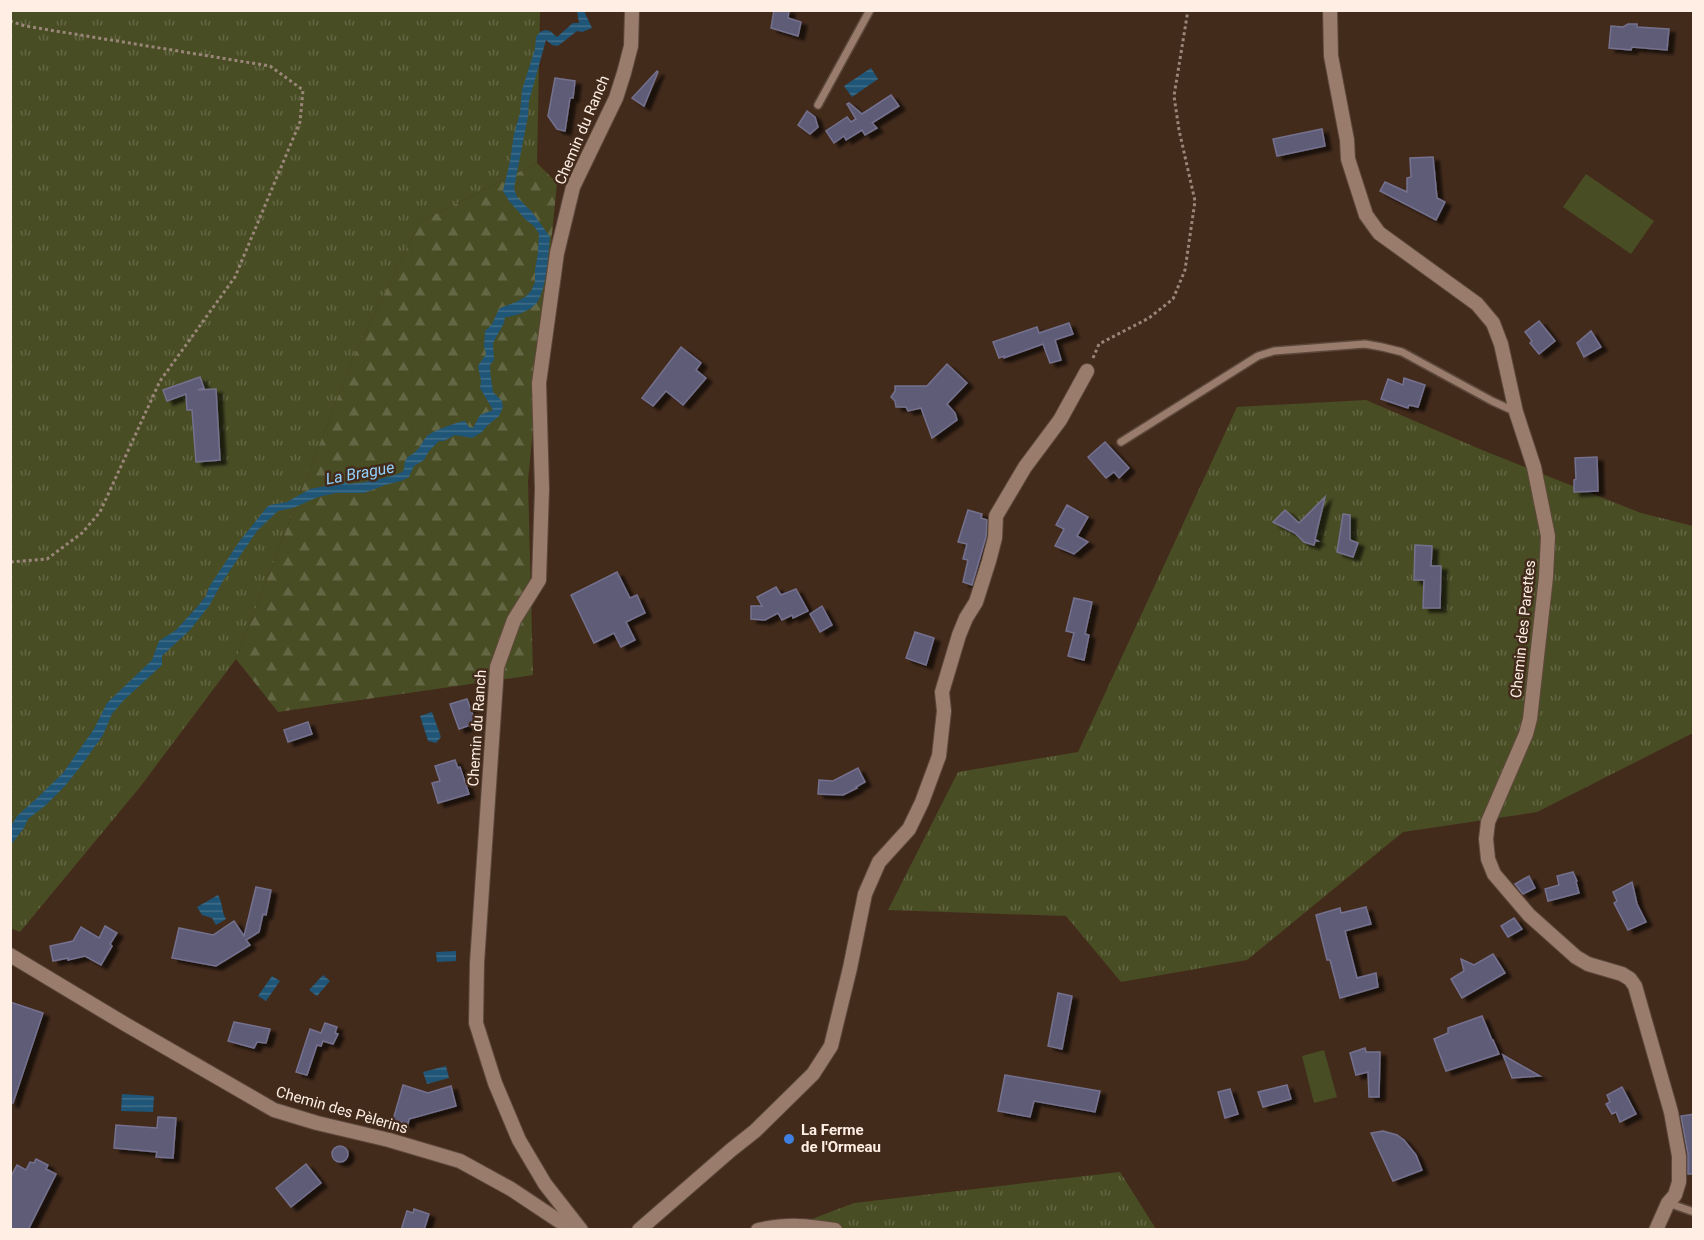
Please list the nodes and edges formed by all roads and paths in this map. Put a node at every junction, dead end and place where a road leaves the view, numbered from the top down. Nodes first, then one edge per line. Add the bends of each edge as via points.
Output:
1 (632, 10) edge
2 (870, 10) edge
3 (1188, 10) edge
4 (1330, 10) edge
5 (10, 21) edge
6 (818, 105) dead end
7 (1087, 371) joint
8 (1516, 412) junction
9 (1120, 442) dead end
10 (10, 562) edge
11 (10, 955) edge
12 (1668, 1203) junction
13 (1694, 1212) edge
14 (580, 1229) edge
15 (639, 1230) edge
16 (758, 1230) edge
17 (835, 1230) edge
18 (1656, 1230) edge

1 - 14 street, Chemin du Ranch via 631,46 624,73 573,187 557,253 539,383 539,580 514,620 497,667 477,963 476,1023 495,1083 519,1140 540,1176
2 - 6 lane
3 - 7 path via 1174,96 1195,201 1185,270 1173,299 1149,318 1099,344
4 - 8 street, Chemin des Parettes via 1331,56 1348,159 1366,215 1379,233 1477,303 1493,323 1502,344
5 - 10 path via 270,66 303,90 300,122 235,277 160,381 100,512 82,533 47,559
7 - 15 street via 1060,420 1025,467 996,516 989,561 976,602 959,635 942,693 939,756 909,829 879,862 865,894 831,1046 813,1074 755,1131
8 - 9 lane via 1402,352 1365,344 1274,351 1258,356
8 - 12 street, Chemin des Parettes via 1534,467 1548,536 1546,577 1530,719 1488,822 1488,860 1494,874 1529,915 1576,957 1622,974 1635,987 1671,1112 1679,1156 1675,1195
11 - 14 street, Chemin des Pèlerins via 274,1110 460,1161 559,1221
12 - 13 lane
12 - 18 street, Chemin des Parettes
16 - 17 street via 783,1225

